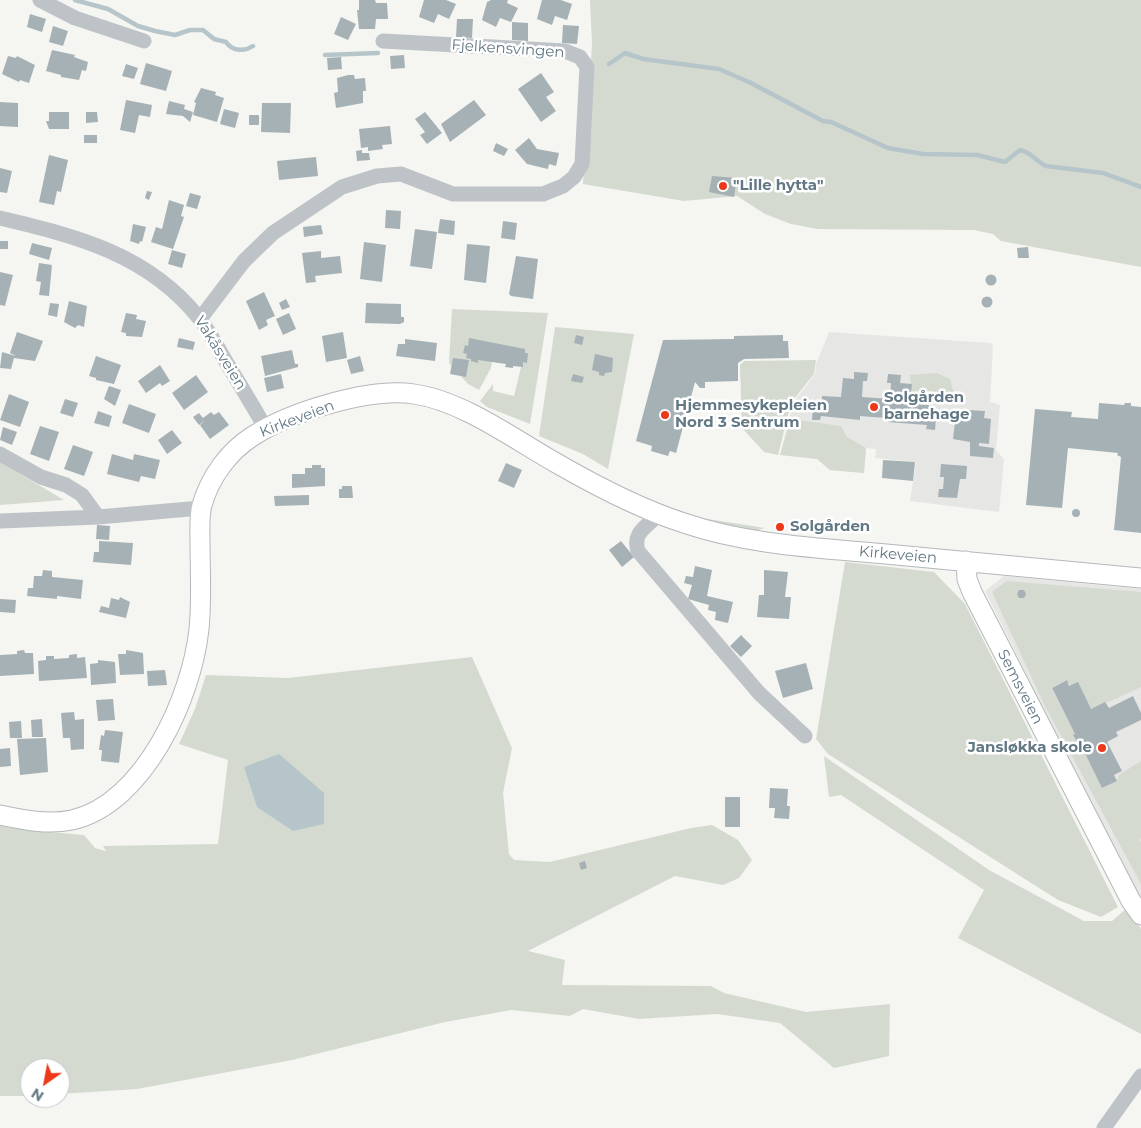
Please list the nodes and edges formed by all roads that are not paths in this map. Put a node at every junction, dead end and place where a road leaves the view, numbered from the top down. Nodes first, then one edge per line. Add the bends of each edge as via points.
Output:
1 (40, 0) edge
2 (144, 41) dead end
3 (382, 41) dead end
4 (0, 218) edge
5 (200, 319) junction
6 (266, 429) junction
7 (0, 454) edge
8 (201, 508) junction
9 (659, 514) junction
10 (98, 517) junction
11 (0, 520) edge
12 (966, 562) junction
13 (1141, 578) edge
14 (805, 736) dead end
15 (0, 815) edge
16 (1141, 915) edge
17 (1141, 1076) edge
18 (1104, 1128) edge

1 - 2 street via 84,21
3 - 5 street, Fjelkensvingen via 565,51 580,56 587,67 582,164 563,186 543,194 452,194 401,174 377,176 342,186 273,233 244,261
4 - 5 street, Vakåsveien via 82,239 111,250 151,273
5 - 6 street, Vakåsveien
6 - 8 main road, Kirkeveien via 231,454 210,482
6 - 9 main road, Kirkeveien via 305,412 365,396 392,392 419,395 471,415 576,475
7 - 10 street via 41,477 82,494
8 - 10 street
8 - 15 main road, Kirkeveien via 199,629 188,686 155,753 118,795 84,816 62,822 45,822
9 - 12 main road, Kirkeveien via 741,538
9 - 14 street via 638,532 635,541 638,551 759,693
10 - 11 street
12 - 13 main road, Kirkeveien
12 - 16 main road, Semsveien via 972,592 1131,902
17 - 18 street

